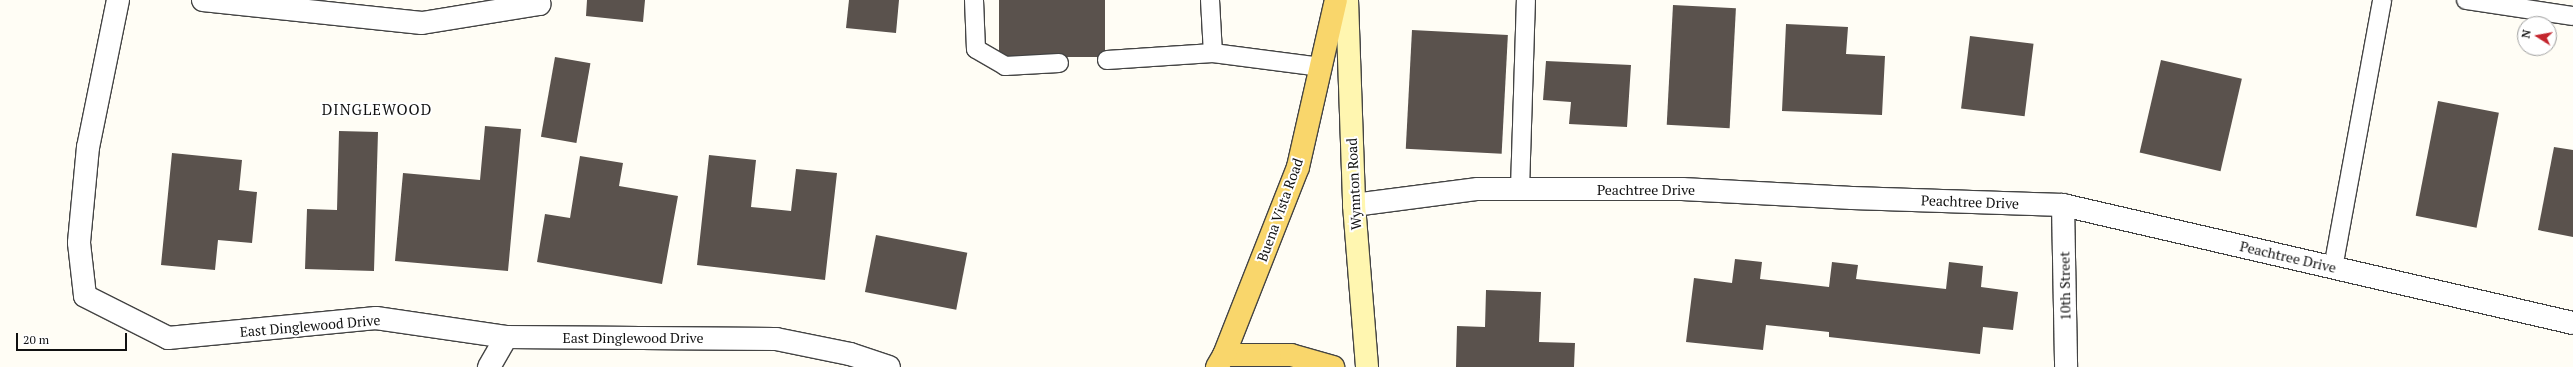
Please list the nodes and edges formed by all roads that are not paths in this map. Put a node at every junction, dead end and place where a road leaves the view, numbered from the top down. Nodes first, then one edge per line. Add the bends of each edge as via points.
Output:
1 (118, 0) edge
2 (203, 0) edge
3 (539, 0) edge
4 (974, 0) edge
5 (1210, 0) edge
6 (1336, 0) edge
7 (1347, 0) edge
8 (1526, 0) edge
9 (2382, 0) edge
10 (2466, 0) edge
11 (2573, 16) edge
12 (1213, 53) junction
13 (1107, 60) dead end
14 (1059, 63) dead end
15 (1321, 67) junction
16 (1520, 189) junction
17 (1354, 204) junction
18 (2063, 205) junction
19 (2333, 268) junction
20 (2573, 323) edge
21 (506, 337) junction
22 (1221, 361) edge
23 (489, 367) edge
24 (889, 367) edge
25 (1333, 367) edge
26 (1367, 367) edge
27 (2066, 367) edge

1 - 21 street, East Dinglewood Drive via 88,147 79,243 85,296 168,338 376,318
2 - 3 street via 422,23 539,4
4 - 14 lane via 976,49 1005,66
5 - 12 lane
6 - 15 main road, Buena Vista Road
7 - 17 main road, Wynnton Road
8 - 16 lane
9 - 19 lane
10 - 11 lane
12 - 13 lane
12 - 15 lane
15 - 22 main road, Buena Vista Road via 1298,167
16 - 17 street, Peachtree Drive via 1478,189
16 - 18 street, Peachtree Drive via 1682,189
17 - 26 main road, Wynnton Road
18 - 19 street, Peachtree Drive
18 - 27 street, 10th Street
19 - 20 street, Peachtree Drive
21 - 23 street
21 - 24 street, East Dinglewood Drive via 776,339 850,354
22 - 25 main road via 1291,355

